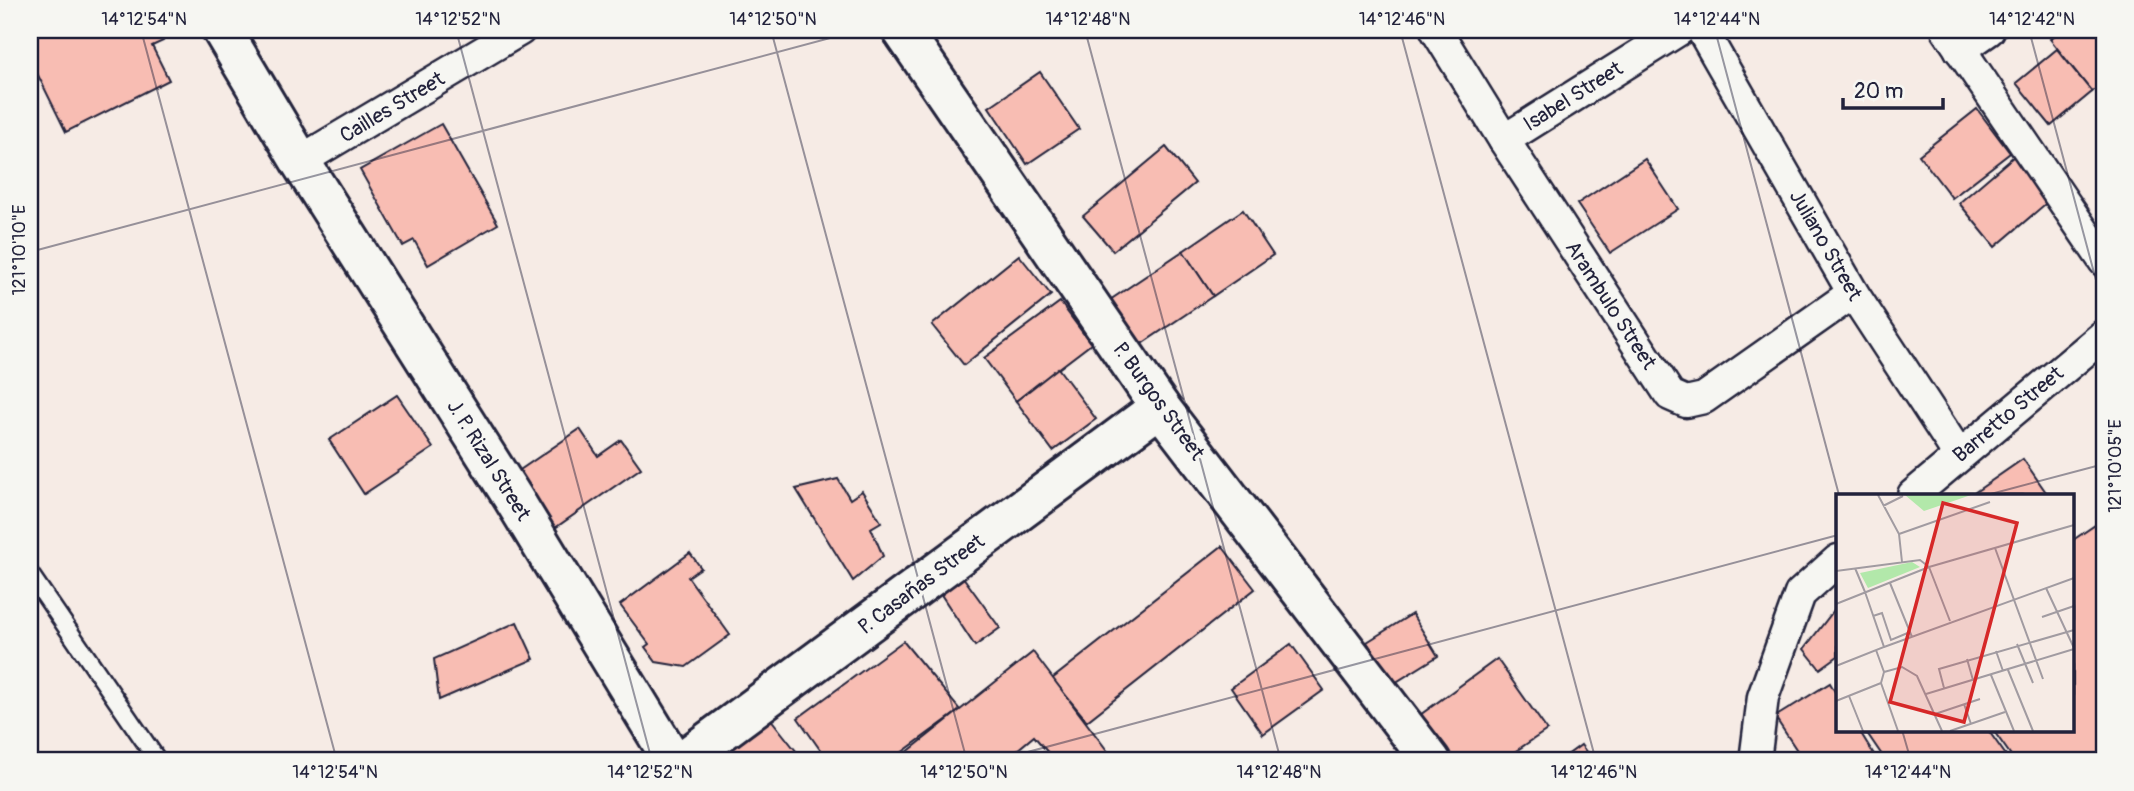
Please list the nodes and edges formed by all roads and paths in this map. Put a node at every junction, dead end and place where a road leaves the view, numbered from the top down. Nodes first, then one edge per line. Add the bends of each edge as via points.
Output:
1 (222, 30) edge
2 (520, 30) edge
3 (902, 30) edge
4 (1436, 30) edge
5 (1679, 30) edge
6 (1702, 30) edge
7 (1989, 30) edge
8 (1954, 40) edge
9 (1504, 140) junction
10 (300, 161) junction
11 (2104, 261) edge
12 (1853, 293) junction
13 (2104, 335) edge
14 (1160, 407) junction
15 (1959, 455) junction
16 (1914, 494) edge
17 (1836, 562) edge
18 (30, 574) edge
19 (1418, 757) edge
20 (158, 761) edge
21 (673, 761) edge
22 (681, 761) edge
23 (1755, 761) edge

1 - 10 street, J. P. Rizal Street
2 - 10 street, Cailles Street
3 - 14 street, P. Burgos Street
4 - 9 street, Arambulo Street
5 - 9 street, Isabel Street
6 - 12 street, Juliano Street
7 - 8 street
8 - 11 street
9 - 12 street, Arambulo Street via 1670,395 1686,402 1704,398
10 - 21 street, J. P. Rizal Street
12 - 15 street, Juliano Street
13 - 15 street, Barretto Street
14 - 19 street, P. Burgos Street
14 - 22 street, P. Casañas Street
15 - 16 street, Barretto Street
17 - 23 street via 1800,594 1763,697
18 - 20 lane

